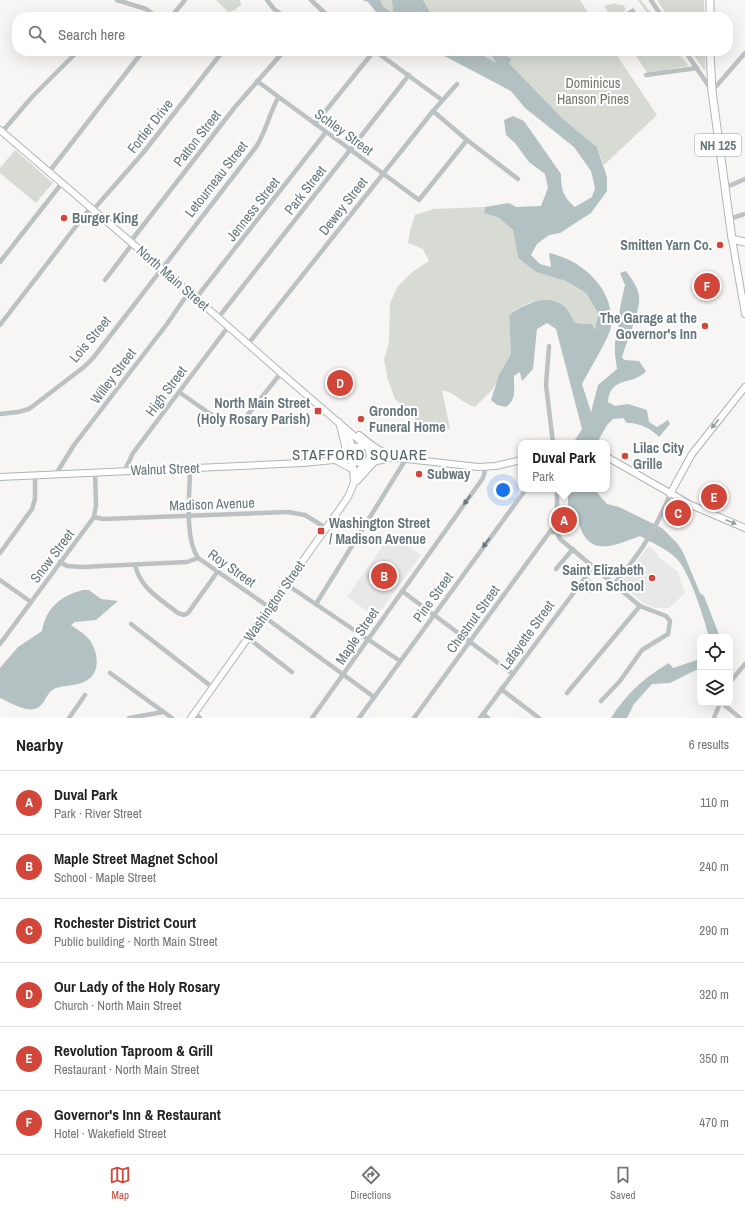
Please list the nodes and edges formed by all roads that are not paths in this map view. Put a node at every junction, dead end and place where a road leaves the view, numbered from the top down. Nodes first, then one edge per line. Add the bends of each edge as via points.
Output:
1 (117, 0) edge
2 (185, 0) edge
3 (267, 0) edge
4 (310, 0) edge
5 (650, 0) edge
6 (710, 0) edge
7 (150, 12) edge
8 (175, 12) edge
9 (278, 12) edge
10 (323, 12) edge
11 (658, 12) edge
12 (710, 12) edge
13 (745, 53) edge
14 (73, 56) edge
15 (139, 56) edge
16 (218, 56) edge
17 (280, 56) edge
18 (371, 56) edge
19 (382, 56) edge
20 (689, 56) edge
21 (710, 56) edge
22 (697, 68) junction
23 (409, 75) junction
24 (646, 75) dead end
25 (257, 81) junction
26 (457, 84) dead end
27 (712, 91) junction
28 (278, 98) junction
29 (442, 100) junction
30 (433, 111) junction
31 (315, 124) junction
32 (1, 131) edge
33 (326, 132) junction
34 (467, 140) junction
35 (350, 150) junction
36 (49, 172) junction
37 (383, 174) junction
38 (518, 179) dead end
39 (745, 179) edge
40 (62, 183) junction
41 (724, 188) junction
42 (92, 209) junction
43 (745, 214) edge
44 (729, 219) junction
45 (732, 239) junction
46 (132, 242) junction
47 (745, 242) edge
48 (0, 262) edge
49 (161, 268) junction
50 (105, 280) dead end
51 (189, 292) junction
52 (196, 298) junction
53 (745, 314) edge
54 (218, 318) junction
55 (0, 325) edge
56 (228, 327) junction
57 (248, 344) junction
58 (549, 346) dead end
59 (280, 373) junction
60 (745, 386) edge
61 (179, 392) junction
62 (742, 393) edge
63 (0, 414) edge
64 (246, 417) dead end
65 (216, 418) dead end
66 (339, 422) junction
67 (346, 428) junction
68 (553, 440) edge
69 (364, 446) junction
70 (352, 450) junction
71 (369, 450) junction
72 (345, 453) junction
73 (392, 458) junction
74 (406, 459) junction
75 (610, 459) edge
76 (353, 460) junction
77 (334, 461) junction
78 (518, 461) edge
79 (374, 462) junction
80 (364, 464) junction
81 (486, 467) junction
82 (190, 468) junction
83 (125, 470) junction
84 (354, 470) junction
85 (95, 472) junction
86 (56, 474) junction
87 (35, 475) junction
88 (0, 477) edge
89 (354, 483) junction
90 (524, 492) edge
91 (557, 492) edge
92 (670, 494) junction
93 (190, 516) junction
94 (94, 517) junction
95 (557, 522) junction
96 (326, 528) junction
97 (745, 528) edge
98 (550, 532) junction
99 (557, 532) junction
100 (573, 549) junction
101 (0, 553) edge
102 (198, 558) junction
103 (60, 562) junction
104 (135, 565) junction
105 (593, 567) junction
106 (556, 569) dead end
107 (218, 571) junction
108 (0, 580) edge
109 (286, 584) junction
110 (614, 584) junction
111 (402, 591) junction
112 (31, 602) junction
113 (316, 604) junction
114 (640, 606) junction
115 (269, 607) junction
116 (433, 615) junction
117 (263, 616) junction
118 (131, 624) dead end
119 (248, 638) junction
120 (367, 640) junction
121 (470, 641) junction
122 (0, 644) edge
123 (400, 661) junction
124 (745, 664) edge
125 (292, 672) dead end
126 (110, 673) dead end
127 (513, 674) junction
128 (344, 675) junction
129 (733, 678) edge
130 (212, 687) junction
131 (501, 689) junction
132 (567, 693) dead end
133 (85, 695) dead end
134 (374, 697) junction
135 (602, 701) dead end
136 (720, 706) edge
137 (725, 706) edge
138 (163, 712) junction
139 (192, 716) edge
140 (481, 716) edge
141 (361, 717) edge
142 (68, 718) edge
143 (130, 718) edge
144 (172, 718) edge
145 (200, 718) edge
146 (312, 718) edge
147 (414, 718) edge
148 (488, 718) edge
149 (539, 718) edge
150 (714, 718) edge
151 (740, 718) edge

1 - 7 street
2 - 8 street
3 - 9 street
4 - 10 street
5 - 11 street
6 - 12 main road
13 - 27 street
14 - 32 street
15 - 36 street
16 - 42 street, Fortier Drive via 143,154
17 - 25 street, Patton Street
18 - 31 street
19 - 23 street
20 - 22 street
21 - 27 main road, NH 125
22 - 24 street
22 - 27 street
23 - 29 street
23 - 35 street, Park Street
25 - 28 street, Schley Street
25 - 46 street, Patton Street
26 - 29 street, Dewey Street
27 - 41 main road, NH 125
28 - 31 street, Schley Street
28 - 49 street, Letourneau Street via 256,147
29 - 30 street, Dewey Street
30 - 34 street
30 - 37 street, Dewey Street
31 - 33 street, Schley Street
32 - 36 main road, North Main Street
33 - 35 street, Schley Street
33 - 52 street, Jenness Street
34 - 37 street, Schley Street via 419,200
34 - 38 street
35 - 37 street, Schley Street
35 - 54 street, Park Street
36 - 40 main road, North Main Street
37 - 57 street, Dewey Street
39 - 41 street
40 - 42 main road, North Main Street
40 - 48 street
41 - 44 main road, NH 125
42 - 46 main road, North Main Street
42 - 55 street, Fortier Drive
43 - 44 street
44 - 45 main road, NH 125
45 - 47 main road
45 - 53 main road
46 - 49 main road, North Main Street
46 - 50 street, Patton Street
49 - 51 main road, North Main Street
49 - 63 street, Lois Street via 84,367 29,409
51 - 52 main road, North Main Street
51 - 86 street, Willey Street via 74,445
52 - 54 main road, North Main Street
54 - 56 main road, North Main Street
56 - 57 main road, North Main Street
56 - 61 street, High Street
57 - 59 main road, North Main Street
58 - 68 street via 546,385
59 - 64 street
59 - 66 main road, North Main Street
60 - 62 main road
61 - 65 street
61 - 83 street, High Street via 134,453
62 -> 92 main road via 692,454
66 - 67 main road, North Main Street
66 - 72 main road
67 - 69 main road, North Main Street
67 - 70 main road
67 - 73 main road, North Main Street
69 - 70 main road via 357,446
69 - 71 main road
70 - 72 main road, Walnut Street
70 - 76 main road
71 - 73 main road, North Main Street
71 - 80 main road via 370,458
72 - 77 main road, Walnut Street
73 - 74 main road, North Main Street
73 - 79 main road, North Main Street
74 - 81 main road, North Main Street
74 - 113 street
75 - 92 main road
76 - 77 main road, Walnut Street
76 - 80 main road
76 - 84 main road, Washington Street
77 - 82 main road, Walnut Street
77 - 84 main road
78 - 81 main road, North Main Street
79 - 80 main road, North Main Street
79 - 89 main road
80 - 89 main road, Washington Street
81 -> 111 street, Maple Street via 483,478
82 - 83 main road, Walnut Street
82 - 93 street, Roy Street
83 - 85 main road, Walnut Street
84 - 89 main road, Washington Street
85 - 86 main road, Walnut Street
85 - 94 street
86 - 87 main road, Walnut Street
87 - 88 main road, Walnut Street
87 - 101 street via 35,499 32,509
89 - 96 main road, Washington Street
90 -> 116 street, Pine Street
91 - 95 street
92 -> 97 main road
92 - 110 street via 644,543
93 - 94 street, Madison Avenue via 103,519
93 - 96 street, Madison Avenue via 296,512 310,517
93 - 102 street, Roy Street via 191,543
94 - 103 street, Snow Street
95 - 98 street, Chestnut Street
95 - 99 street
96 - 109 main road, Washington Street
98 - 99 street
98 - 121 street, Chestnut Street
99 - 100 street via 558,537
100 - 105 street
100 - 106 street
102 - 104 street via 187,562
102 - 107 street, Roy Street
103 - 104 street via 73,567
103 - 112 street, Snow Street
104 - 107 street via 143,585 184,615
105 - 110 street
105 - 127 street, Lafayette Street
107 - 115 street, Roy Street
108 - 112 street
109 - 113 street
109 - 115 main road, Washington Street
110 - 114 street
111 - 116 street
111 - 120 street, Maple Street
112 - 122 street, Snow Street
113 - 120 street
114 - 132 street
114 - 135 street via 669,618 669,632 642,650
115 - 117 main road, Washington Street
116 - 121 street
116 - 123 street, Pine Street
117 - 119 main road, Washington Street
117 - 128 street
118 - 130 street
119 - 125 street
119 - 130 main road, Washington Street
120 - 123 street
120 - 128 street, Maple Street
121 - 127 street
121 - 147 street, Chestnut Street
123 - 134 street, Pine Street
124 - 129 street
126 - 138 street
127 - 131 street, Lafayette Street
128 - 134 street
128 - 146 street, Maple Street
130 - 139 main road, Washington Street
131 - 140 street, Lafayette Street
131 - 149 street
133 - 142 street
134 - 141 street, Pine Street
136 - 150 street
137 - 151 street
138 - 143 street
138 - 144 street
139 - 145 street
140 - 148 street

